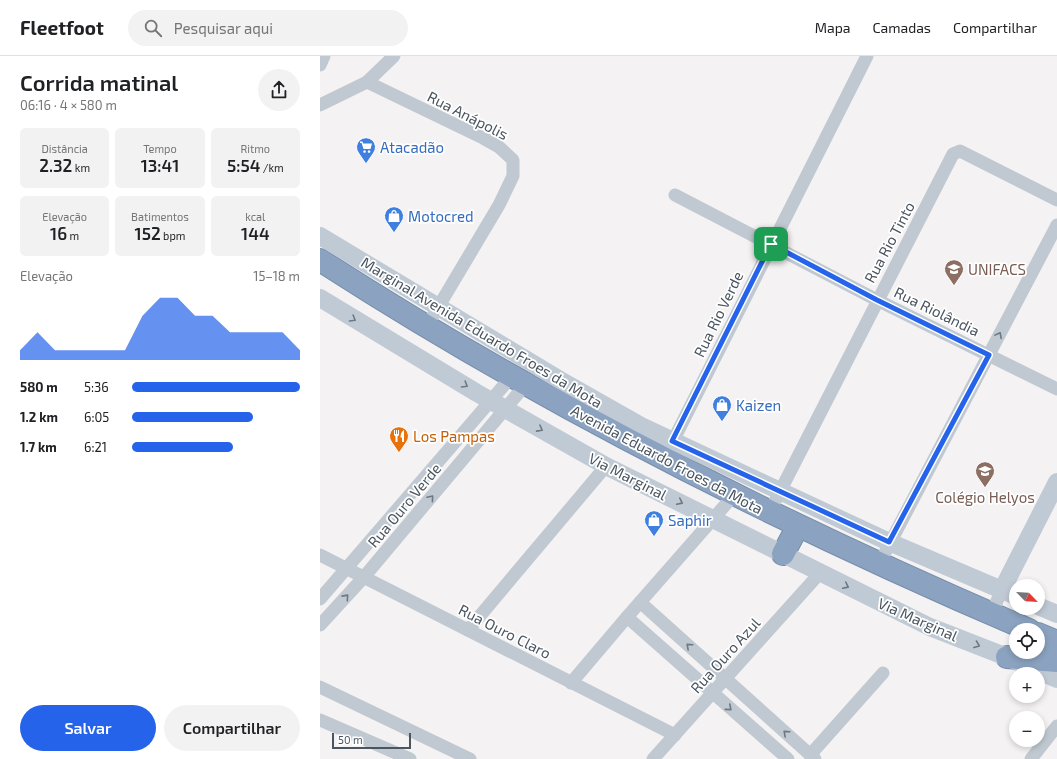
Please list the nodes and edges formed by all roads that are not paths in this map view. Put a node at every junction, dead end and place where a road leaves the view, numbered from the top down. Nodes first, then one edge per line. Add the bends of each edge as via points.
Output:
1 (324, 56) edge
2 (394, 56) edge
3 (867, 56) edge
4 (320, 65) edge
5 (366, 82) junction
6 (320, 105) edge
7 (675, 195) dead end
8 (1057, 200) edge
9 (1057, 225) edge
10 (320, 236) edge
11 (771, 244) junction
12 (320, 260) edge
13 (320, 298) edge
14 (877, 300) junction
15 (438, 307) junction
16 (427, 326) junction
17 (989, 355) junction
18 (519, 380) junction
19 (1057, 389) edge
20 (490, 400) junction
21 (506, 410) junction
22 (668, 450) junction
23 (606, 466) junction
24 (1057, 482) edge
25 (780, 491) junction
26 (734, 495) junction
27 (769, 512) junction
28 (714, 519) junction
29 (798, 526) junction
30 (889, 542) junction
31 (783, 554) junction
32 (320, 555) edge
33 (879, 564) junction
34 (347, 569) junction
35 (820, 573) junction
36 (364, 577) junction
37 (1015, 579) edge
38 (1009, 593) edge
39 (320, 599) edge
40 (640, 602) junction
41 (1045, 609) edge
42 (991, 614) junction
43 (1057, 614) edge
44 (627, 617) junction
45 (1012, 623) edge
46 (320, 625) edge
47 (468, 630) junction
48 (1045, 637) edge
49 (1057, 642) edge
50 (1007, 657) junction
51 (1057, 661) edge
52 (883, 673) dead end
53 (725, 678) junction
54 (1057, 680) edge
55 (572, 683) junction
56 (320, 687) edge
57 (712, 693) junction
58 (320, 720) edge
59 (1057, 726) edge
60 (675, 735) junction
61 (813, 757) edge
62 (410, 759) edge
63 (470, 759) edge
64 (653, 759) edge
65 (788, 759) edge
66 (1031, 759) edge

1 - 4 street
2 - 5 street
3 - 11 street, Rua Rio Verde
5 - 6 street
5 - 15 street, Rua Anápolis via 483,138 513,160 513,176 499,205
7 - 11 street, Rua Riolândia
8 - 14 street, Rua Rio Tinto via 960,151 956,152
17 -> 9 street
10 - 15 street, Marginal Avenida Eduardo Froes da Mota
11 - 14 street, Rua Riolândia
11 - 22 street, Rua Rio Verde
12 - 16 highway, Avenida Eduardo Froes da Mota
13 -> 20 street, Via Marginal
14 - 17 street, Rua Riolândia
14 - 25 street, Rua Rio Tinto
15 - 16 street, Rua Anápolis
15 - 22 street, Marginal Avenida Eduardo Froes da Mota via 644,427
16 - 18 highway, Avenida Eduardo Froes da Mota
17 - 19 street, Rua Riolândia
17 - 30 street
18 - 20 street, Rua Ouro Verde
18 - 21 street, Rua Ouro Verde
18 - 22 highway, Avenida Eduardo Froes da Mota
20 - 21 street, Via Marginal
20 - 34 street, Rua Ouro Verde
21 -> 23 street, Via Marginal
36 -> 21 street, Rua Ouro Verde
22 - 25 street, Marginal Avenida Eduardo Froes da Mota
22 - 26 highway, Avenida Eduardo Froes da Mota
23 -> 28 street, Via Marginal
23 - 47 street
24 - 37 street
25 - 27 street, Rua Rio Tinto
25 - 30 street, Marginal Avenida Eduardo Froes da Mota
26 - 27 highway, Avenida Eduardo Froes da Mota
26 - 28 street
27 - 29 highway, Avenida Eduardo Froes da Mota
28 - 31 street, Via Marginal
28 - 40 street
29 - 31 highway
29 - 33 highway, Avenida Eduardo Froes da Mota
30 - 33 street
30 - 38 street, Marginal Avenida Eduardo Froes da Mota
31 - 35 street, Via Marginal
32 - 34 street, Rua Ouro Claro
33 - 42 highway, Avenida Eduardo Froes da Mota
34 - 36 street, Rua Ouro Claro
34 - 39 street, Rua Ouro Verde
35 -> 50 street, Via Marginal via 930,627
35 - 53 street, Rua Ouro Azul
46 -> 36 street, Rua Ouro Verde
36 - 47 street, Rua Ouro Claro
38 - 42 street
40 - 44 street
53 -> 40 street
41 - 43 street
42 - 45 highway, Avenida Eduardo Froes da Mota
44 - 55 street
44 - 57 street
47 - 55 street, Rua Ouro Claro
48 - 49 highway
50 - 51 highway
50 - 54 street, Via Marginal
52 - 61 street
53 - 57 street, Rua Ouro Azul
61 -> 53 street
55 - 60 street, Rua Ouro Claro
56 - 63 street
57 - 60 street, Rua Ouro Azul
57 -> 65 street
58 - 62 street
59 - 66 street
60 - 64 street, Rua Ouro Azul

